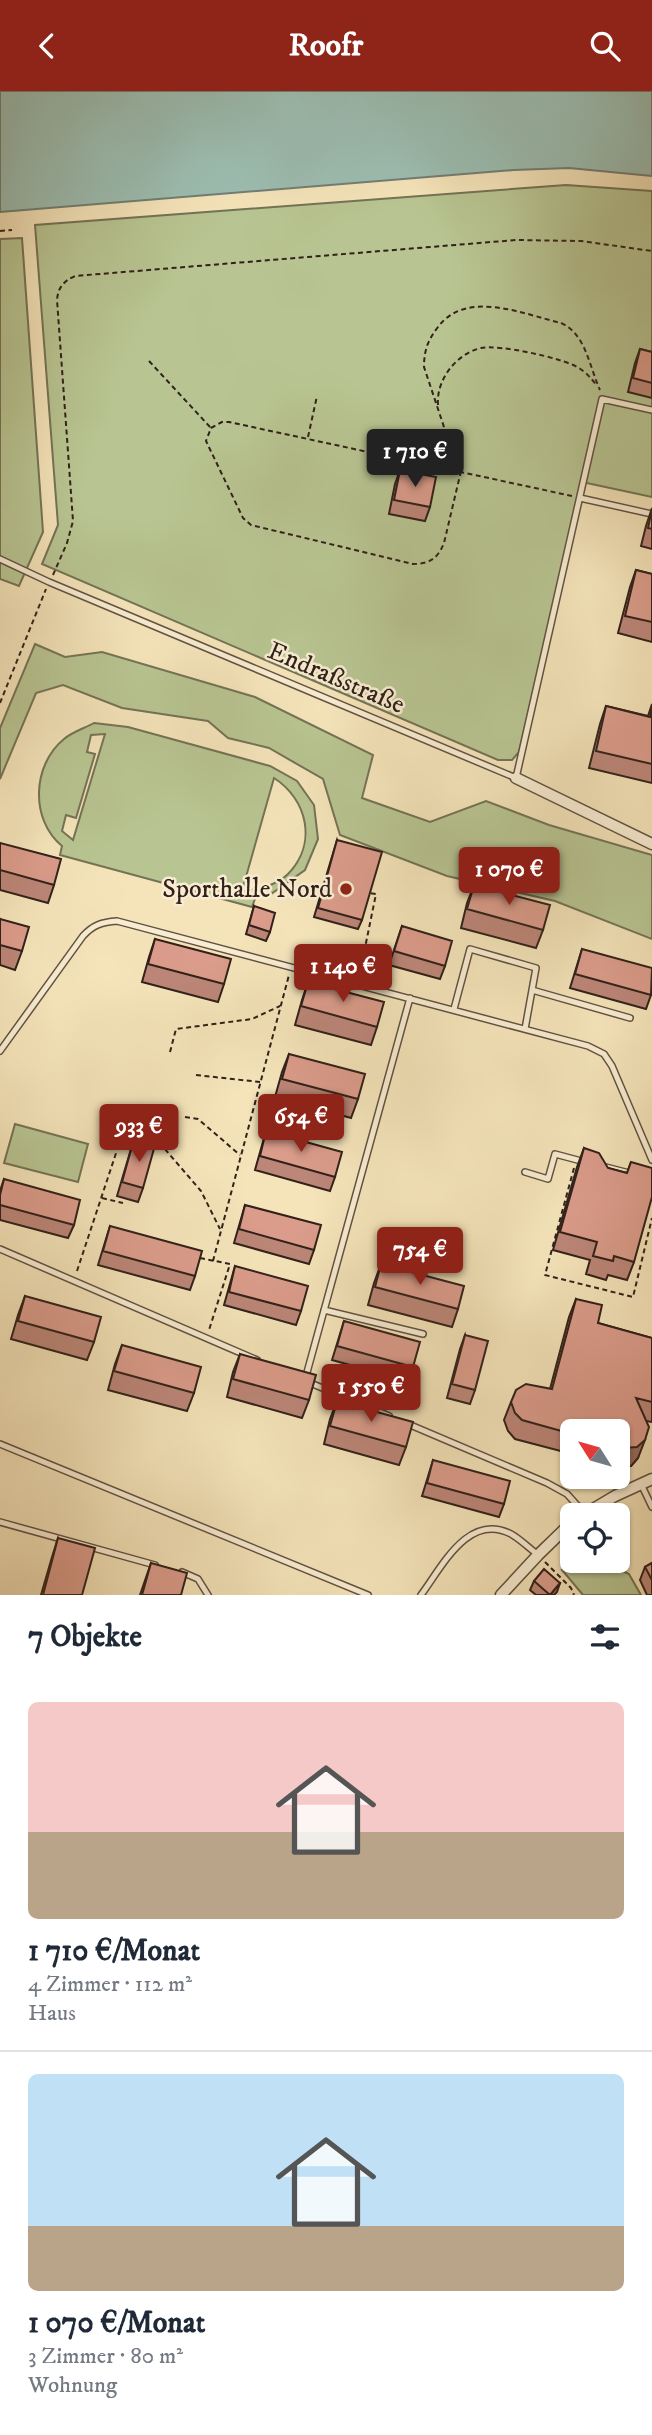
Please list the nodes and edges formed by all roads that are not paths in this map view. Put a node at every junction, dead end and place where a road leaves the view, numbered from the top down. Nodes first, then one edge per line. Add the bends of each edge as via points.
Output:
1 (652, 410) edge
2 (580, 498) junction
3 (652, 514) edge
4 (0, 559) edge
5 (516, 778) junction
6 (652, 844) edge
7 (532, 990) junction
8 (410, 998) junction
9 (454, 1009) junction
10 (630, 1018) dead end
11 (525, 1029) junction
12 (0, 1051) edge
13 (652, 1160) edge
14 (588, 1163) edge
15 (600, 1166) edge
16 (644, 1171) edge
17 (525, 1172) dead end
18 (0, 1249) edge
19 (324, 1310) junction
20 (423, 1334) dead end
21 (263, 1362) edge
22 (295, 1376) edge
23 (305, 1381) junction
24 (0, 1444) edge
25 (647, 1481) edge
26 (574, 1503) edge
27 (606, 1503) edge
28 (652, 1507) edge
29 (0, 1522) edge
30 (560, 1534) edge
31 (538, 1555) junction
32 (164, 1567) edge
33 (176, 1571) edge
34 (208, 1595) edge
35 (368, 1595) edge
36 (421, 1595) edge
37 (501, 1595) edge

1 - 2 lane via 601,399
2 - 3 lane
2 - 5 lane
4 - 5 lane, Endraßstraße
5 - 6 street, Endraßstraße
7 - 9 lane via 536,968 470,949
7 - 10 lane
7 - 11 lane
8 - 9 lane
8 - 12 lane via 117,921 101,922 80,939
8 - 19 lane
9 - 11 lane
11 - 13 lane via 604,1054 625,1091
14 - 17 lane via 555,1154 548,1179
15 - 16 lane via 636,1174
18 - 21 lane
19 - 20 lane
19 - 23 lane
22 - 23 lane
23 - 26 lane via 547,1483
24 - 35 lane
25 - 27 street
25 - 28 lane
29 - 32 lane
30 - 31 street
31 - 36 lane via 503,1531 474,1532
31 - 37 street
33 - 34 lane via 198,1579

